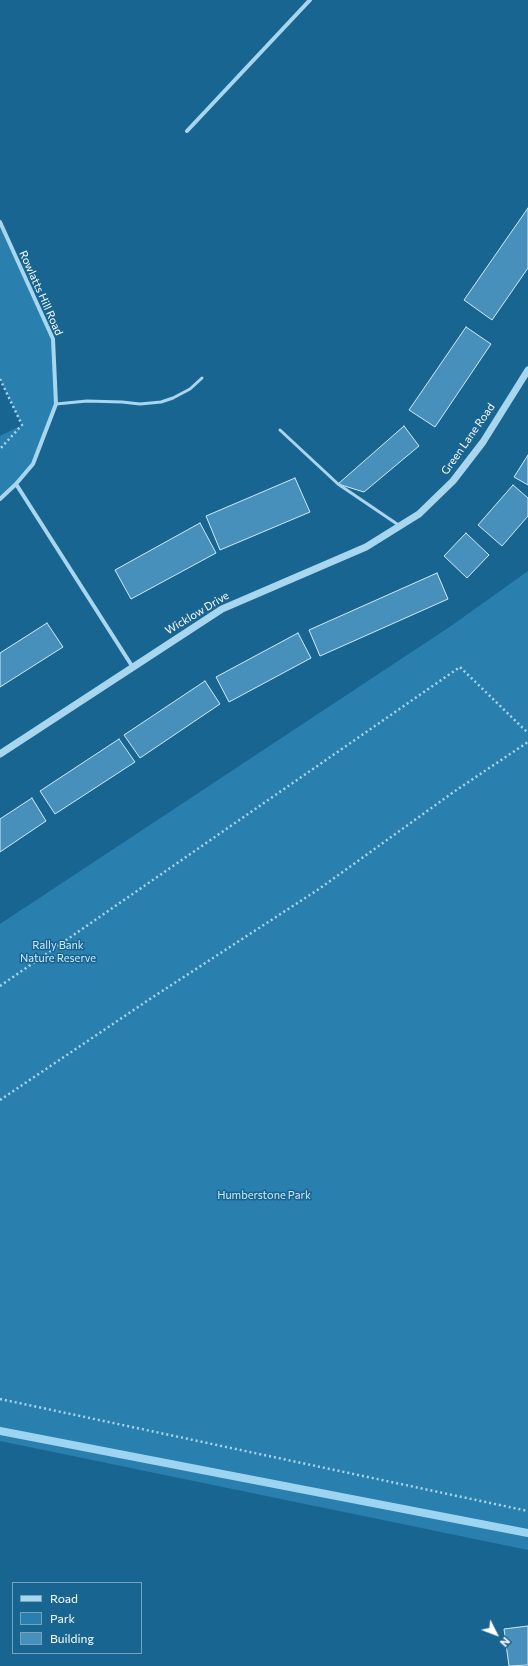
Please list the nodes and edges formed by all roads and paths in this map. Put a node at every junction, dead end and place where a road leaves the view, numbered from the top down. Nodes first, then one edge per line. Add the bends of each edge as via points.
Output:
1 (310, 0) edge
2 (187, 131) dead end
3 (0, 222) edge
4 (528, 370) edge
5 (202, 378) dead end
6 (0, 379) edge
7 (56, 404) junction
8 (280, 430) dead end
9 (0, 449) edge
10 (16, 484) junction
11 (0, 499) edge
12 (419, 514) joint
13 (400, 526) junction
14 (132, 666) junction
15 (528, 733) edge
16 (528, 742) edge
17 (0, 754) edge
18 (0, 986) edge
19 (0, 1100) edge
20 (0, 1399) edge
21 (528, 1511) edge

1 - 2 street
3 - 7 street, Rowlatts Hill Road via 53,340
4 - 12 street, Green Lane Road via 478,448 453,481
5 - 7 lane via 190,389 161,402 140,404 86,401
6 - 9 path via 22,425
7 - 10 street, Rowlatts Hill Road via 33,464
8 - 13 lane via 338,484
10 - 11 street, Rowlatts Hill Road
10 - 14 street
12 - 13 street, Wicklow Drive
13 - 14 street, Wicklow Drive via 366,547 222,609
14 - 17 street, Wicklow Drive
15 - 18 path via 460,667
16 - 19 path via 455,790 319,889
20 - 21 path

